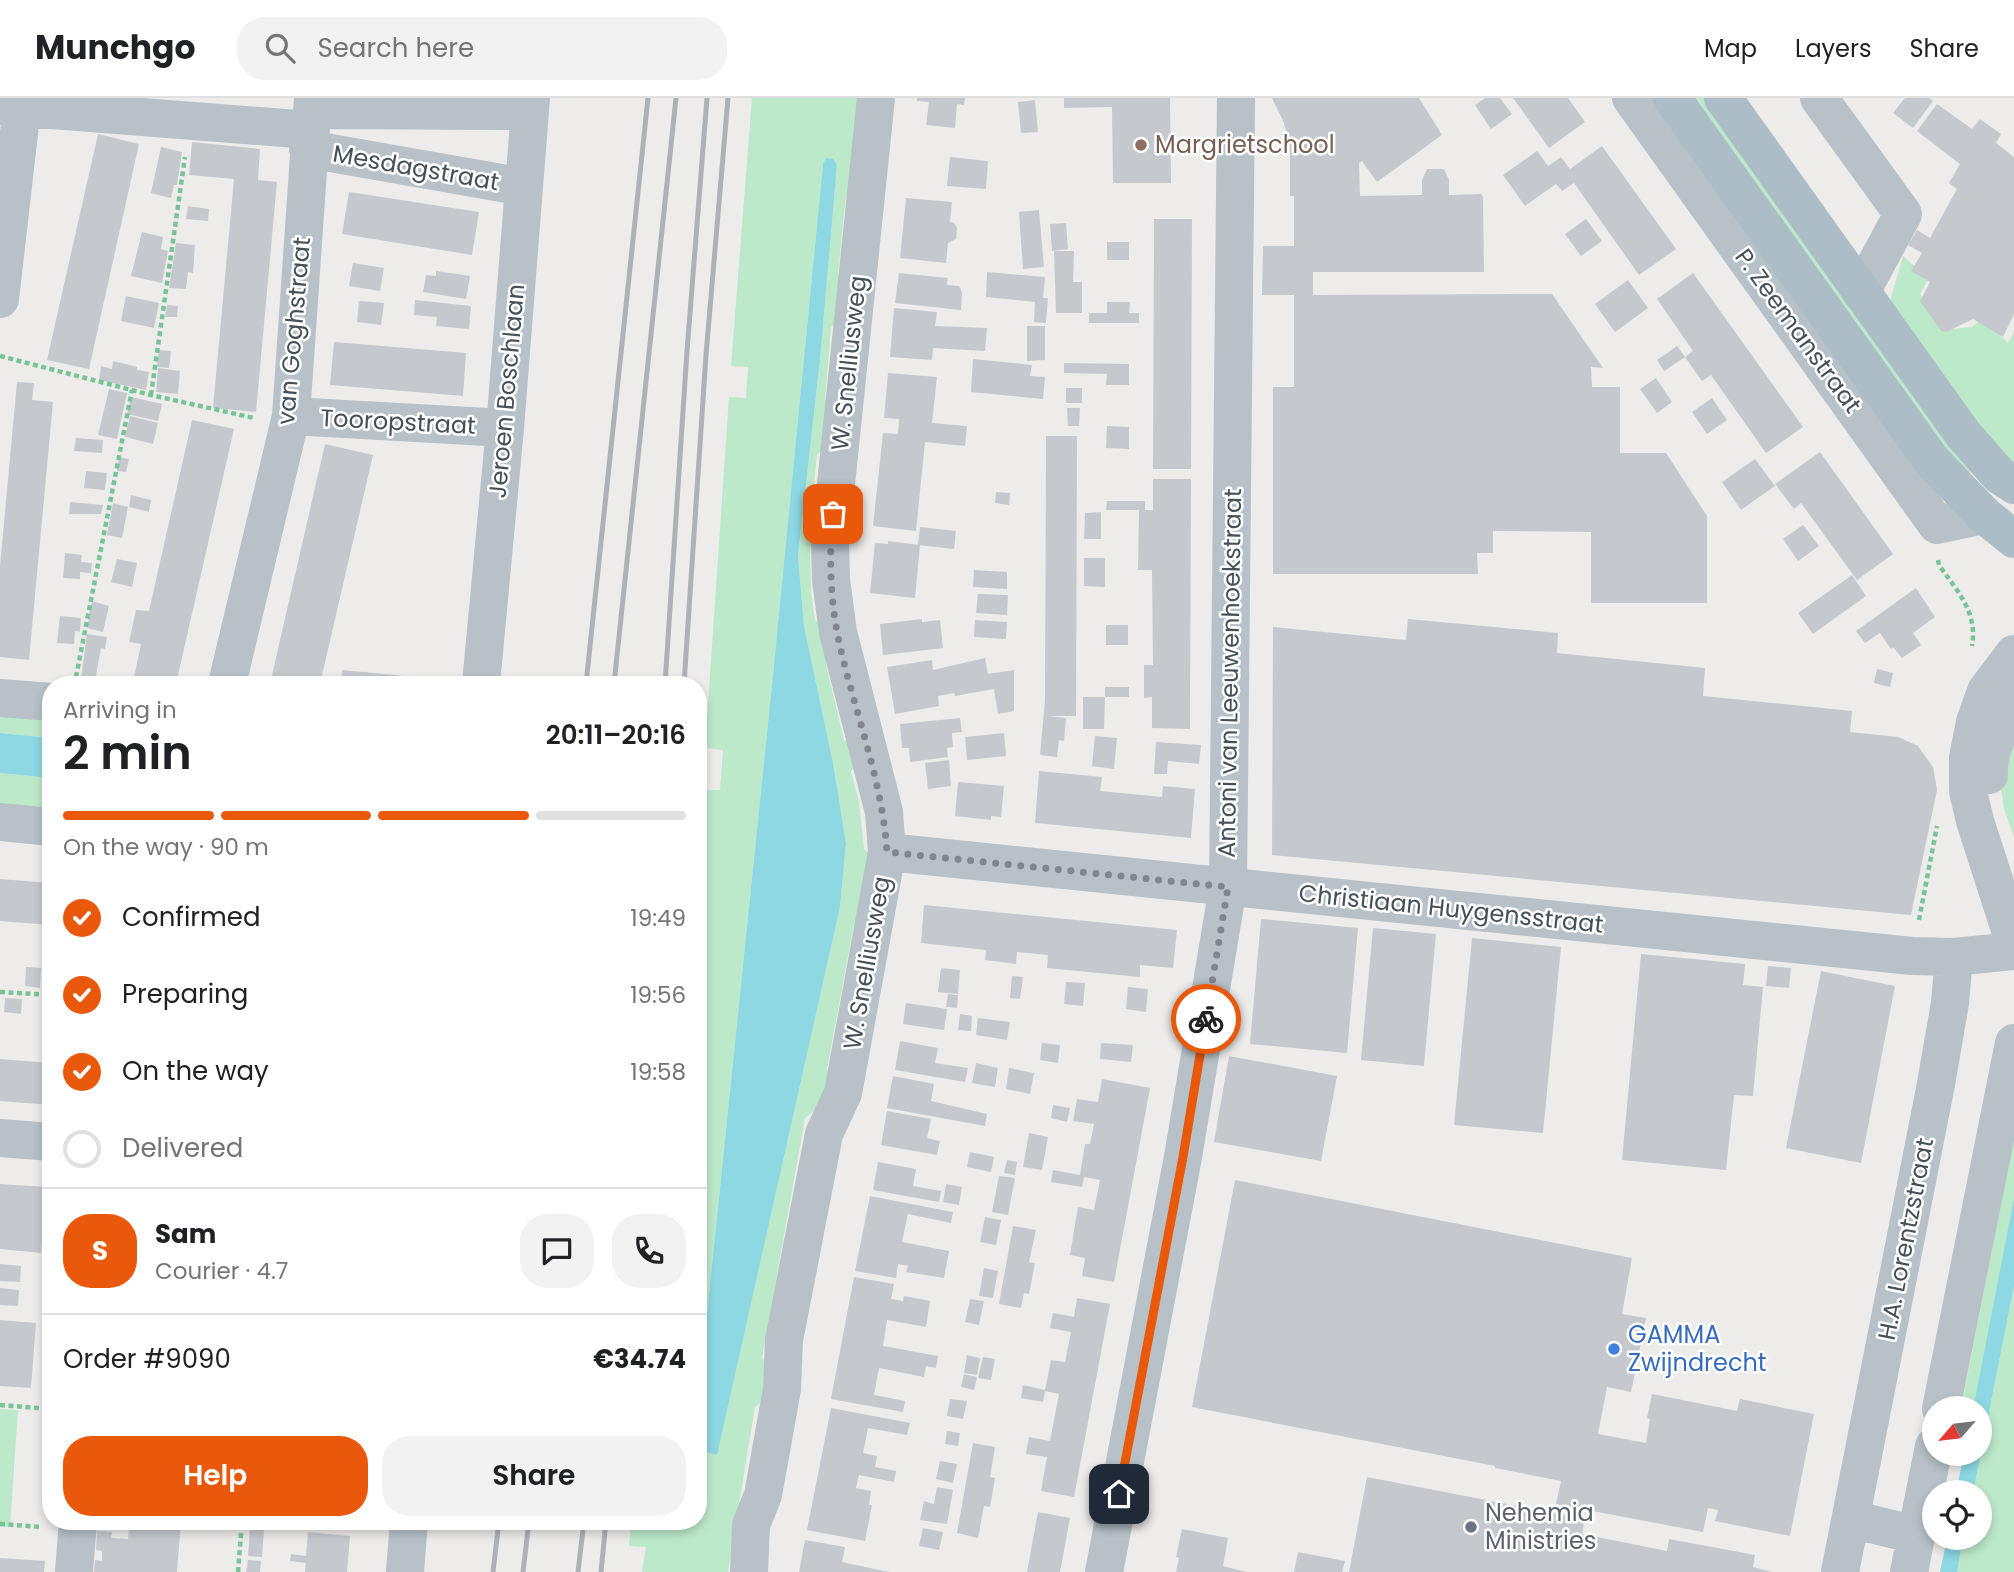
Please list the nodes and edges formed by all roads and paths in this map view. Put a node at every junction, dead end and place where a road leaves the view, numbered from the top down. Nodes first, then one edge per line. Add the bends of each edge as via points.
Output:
1 (876, 98) edge
2 (1236, 98) edge
3 (1631, 98) edge
4 (1672, 98) edge
5 (1723, 98) edge
6 (1819, 98) edge
7 (15, 104) edge
8 (531, 104) edge
9 (189, 121) junction
10 (311, 122) edge
11 (524, 187) junction
12 (1861, 292) junction
13 (0, 299) edge
14 (0, 356) edge
15 (132, 390) junction
16 (151, 395) junction
17 (290, 421) junction
18 (505, 428) junction
19 (2014, 485) edge
20 (1984, 515) junction
21 (2014, 539) edge
22 (2014, 654) edge
23 (76, 676) edge
24 (229, 676) edge
25 (482, 676) edge
26 (0, 698) edge
27 (42, 701) edge
28 (2014, 705) edge
29 (0, 822) edge
30 (42, 826) edge
31 (887, 852) junction
32 (2014, 885) edge
33 (1228, 887) junction
34 (2014, 942) edge
35 (2014, 951) edge
36 (1954, 957) junction
37 (0, 992) edge
38 (42, 994) edge
39 (2014, 1044) edge
40 (0, 1138) edge
41 (42, 1141) edge
42 (1944, 1396) edge
43 (0, 1405) edge
44 (42, 1408) edge
45 (1930, 1466) edge
46 (1851, 1519) junction
47 (77, 1530) edge
48 (241, 1530) edge
49 (409, 1530) edge
50 (1916, 1535) junction
51 (74, 1572) edge
52 (238, 1572) edge
53 (405, 1572) edge
54 (749, 1572) edge
55 (1104, 1572) edge
56 (1840, 1572) edge
57 (1909, 1572) edge

1 - 31 street, W. Snelliusweg via 830,542 838,632 884,812
2 - 33 street, Antoni van Leeuwenhoekstraat
3 - 20 street, P. Zeemanstraat via 1937,525
4 - 20 main road, P. Zeemanstraat via 1917,441
5 - 12 main road
6 - 12 street via 1903,214
7 - 9 street, Mesdagstraat
7 - 13 street
8 - 10 street, Mesdagstraat
8 - 11 street, Jeroen Boschlaan
9 - 10 street, Mesdagstraat
9 - 16 path
10 - 11 street, Mesdagstraat
10 - 17 street, van Goghstraat
11 - 18 street, Jeroen Boschlaan
12 - 19 main road via 1977,452
14 - 15 path
15 - 16 path
15 - 23 path
16 - 17 path
17 - 18 street, Tooropstraat
17 - 24 street, van Goghstraat
18 - 25 street, Jeroen Boschlaan
20 - 21 main road, P. Zeemanstraat
22 - 34 street via 1986,691 1968,758 1968,792 1975,821
26 - 27 street
28 - 32 street via 1998,733 1988,770 1993,813 2013,864
29 - 30 street
31 - 33 street, Christiaan Huygensstraat
31 - 54 street, W. Snelliusweg via 843,1093 824,1134 789,1312 766,1482 751,1525
33 - 36 street, Christiaan Huygensstraat
33 - 55 street, Antoni van Leeuwenhoekstraat via 1183,1157
35 - 36 street, Christiaan Huygensstraat
36 - 46 street, H.A. Lorentzstraat via 1936,1084
37 - 38 path
39 - 42 street
40 - 41 street
43 - 44 path
45 - 50 street
46 - 50 street
46 - 56 street, H.A. Lorentzstraat
47 - 51 street
48 - 52 path
49 - 53 street
50 - 57 street

